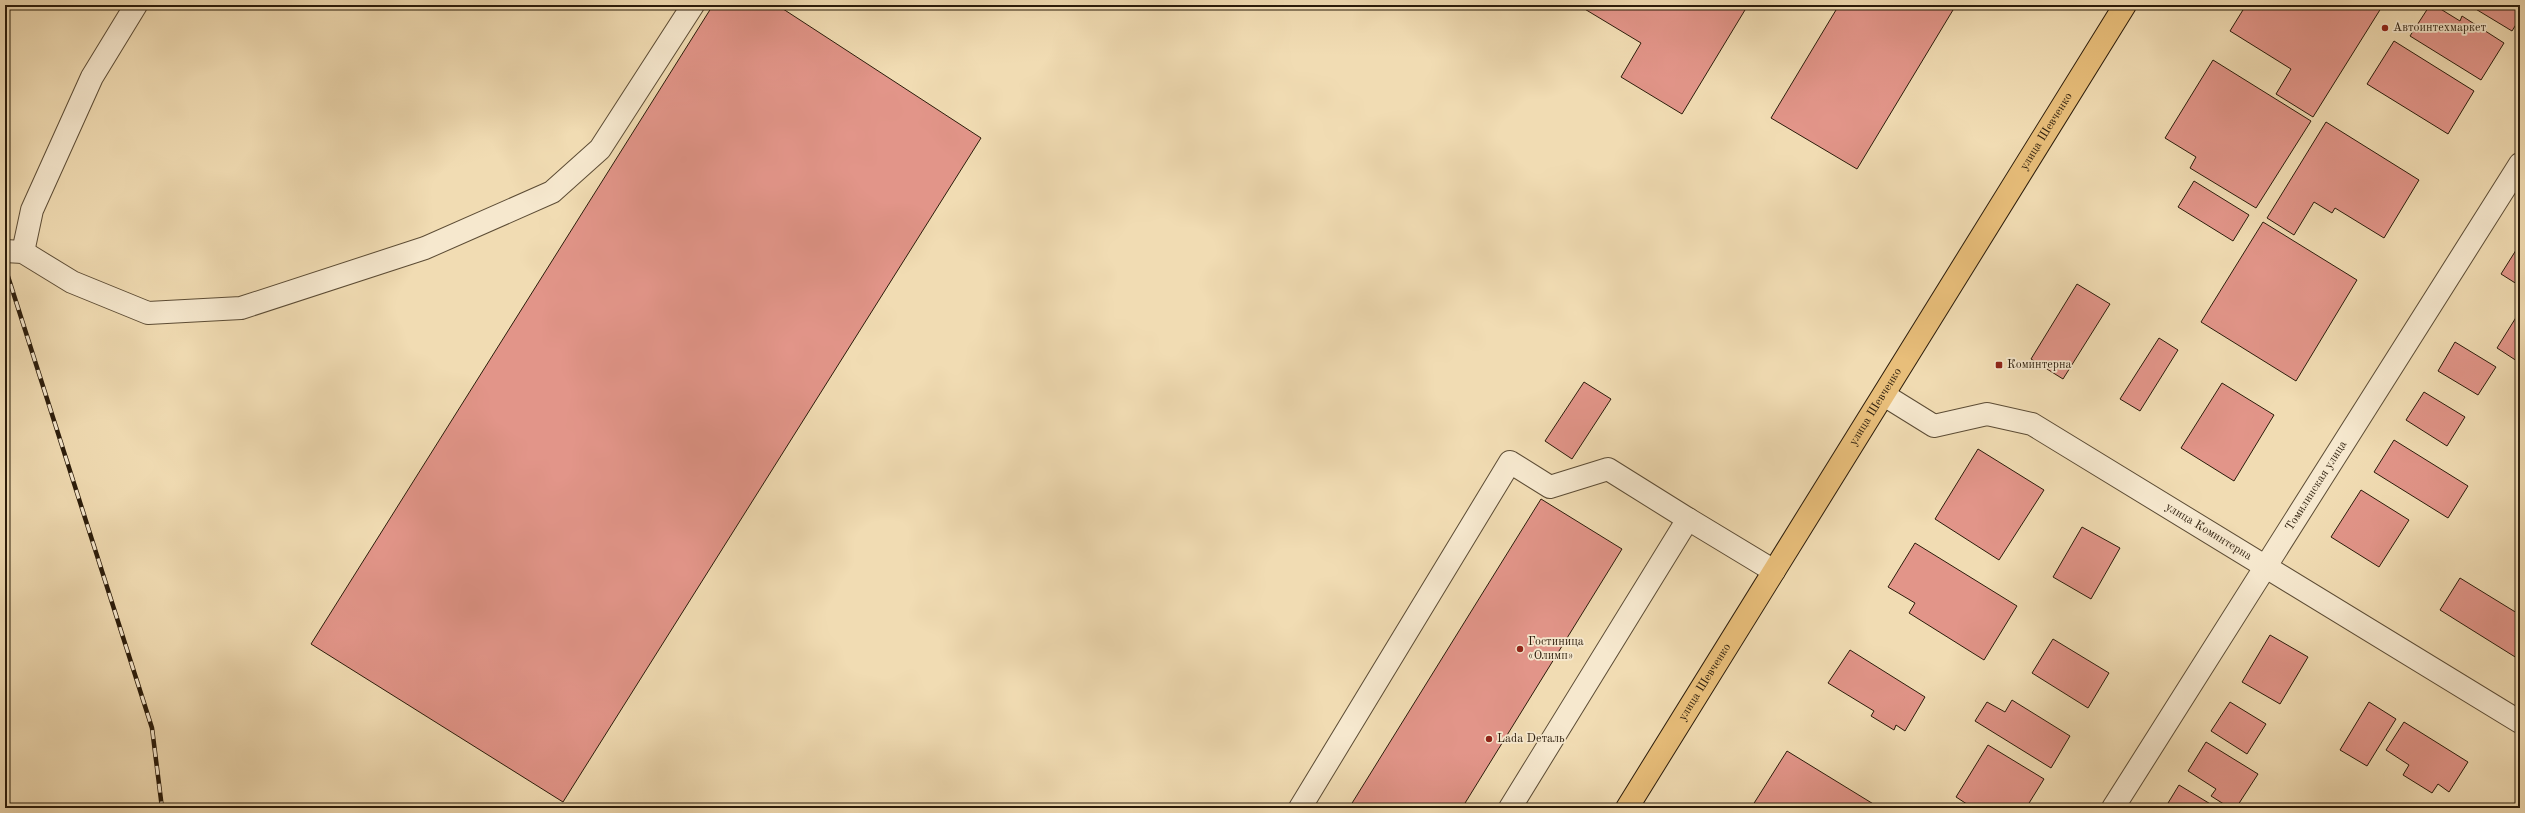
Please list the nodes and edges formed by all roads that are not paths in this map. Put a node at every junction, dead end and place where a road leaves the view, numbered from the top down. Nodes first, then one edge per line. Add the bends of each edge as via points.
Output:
1 (136, 5) edge
2 (693, 5) edge
3 (2125, 5) edge
4 (2520, 164) edge
5 (14, 251) edge
6 (1884, 395) junction
7 (1688, 519) junction
8 (2266, 567) junction
9 (1774, 571) junction
10 (2520, 722) edge
11 (1300, 808) edge
12 (1510, 808) edge
13 (1627, 808) edge
14 (2113, 808) edge

1 - 5 street via 92,77
2 - 5 street via 600,149 552,192 425,248 241,308 148,313 72,282
3 - 6 main road, улица Шевченко
4 - 8 street, Томилинская улица
6 - 8 street, улица Коминтерна via 1934,426 1987,414 2032,424
6 - 9 main road, улица Шевченко
7 - 9 street
7 - 11 street via 1608,469 1550,487 1510,462
7 - 12 street
8 - 10 street, улица Коминтерна
8 - 14 street, Томилинская улица
9 - 13 main road, улица Шевченко

